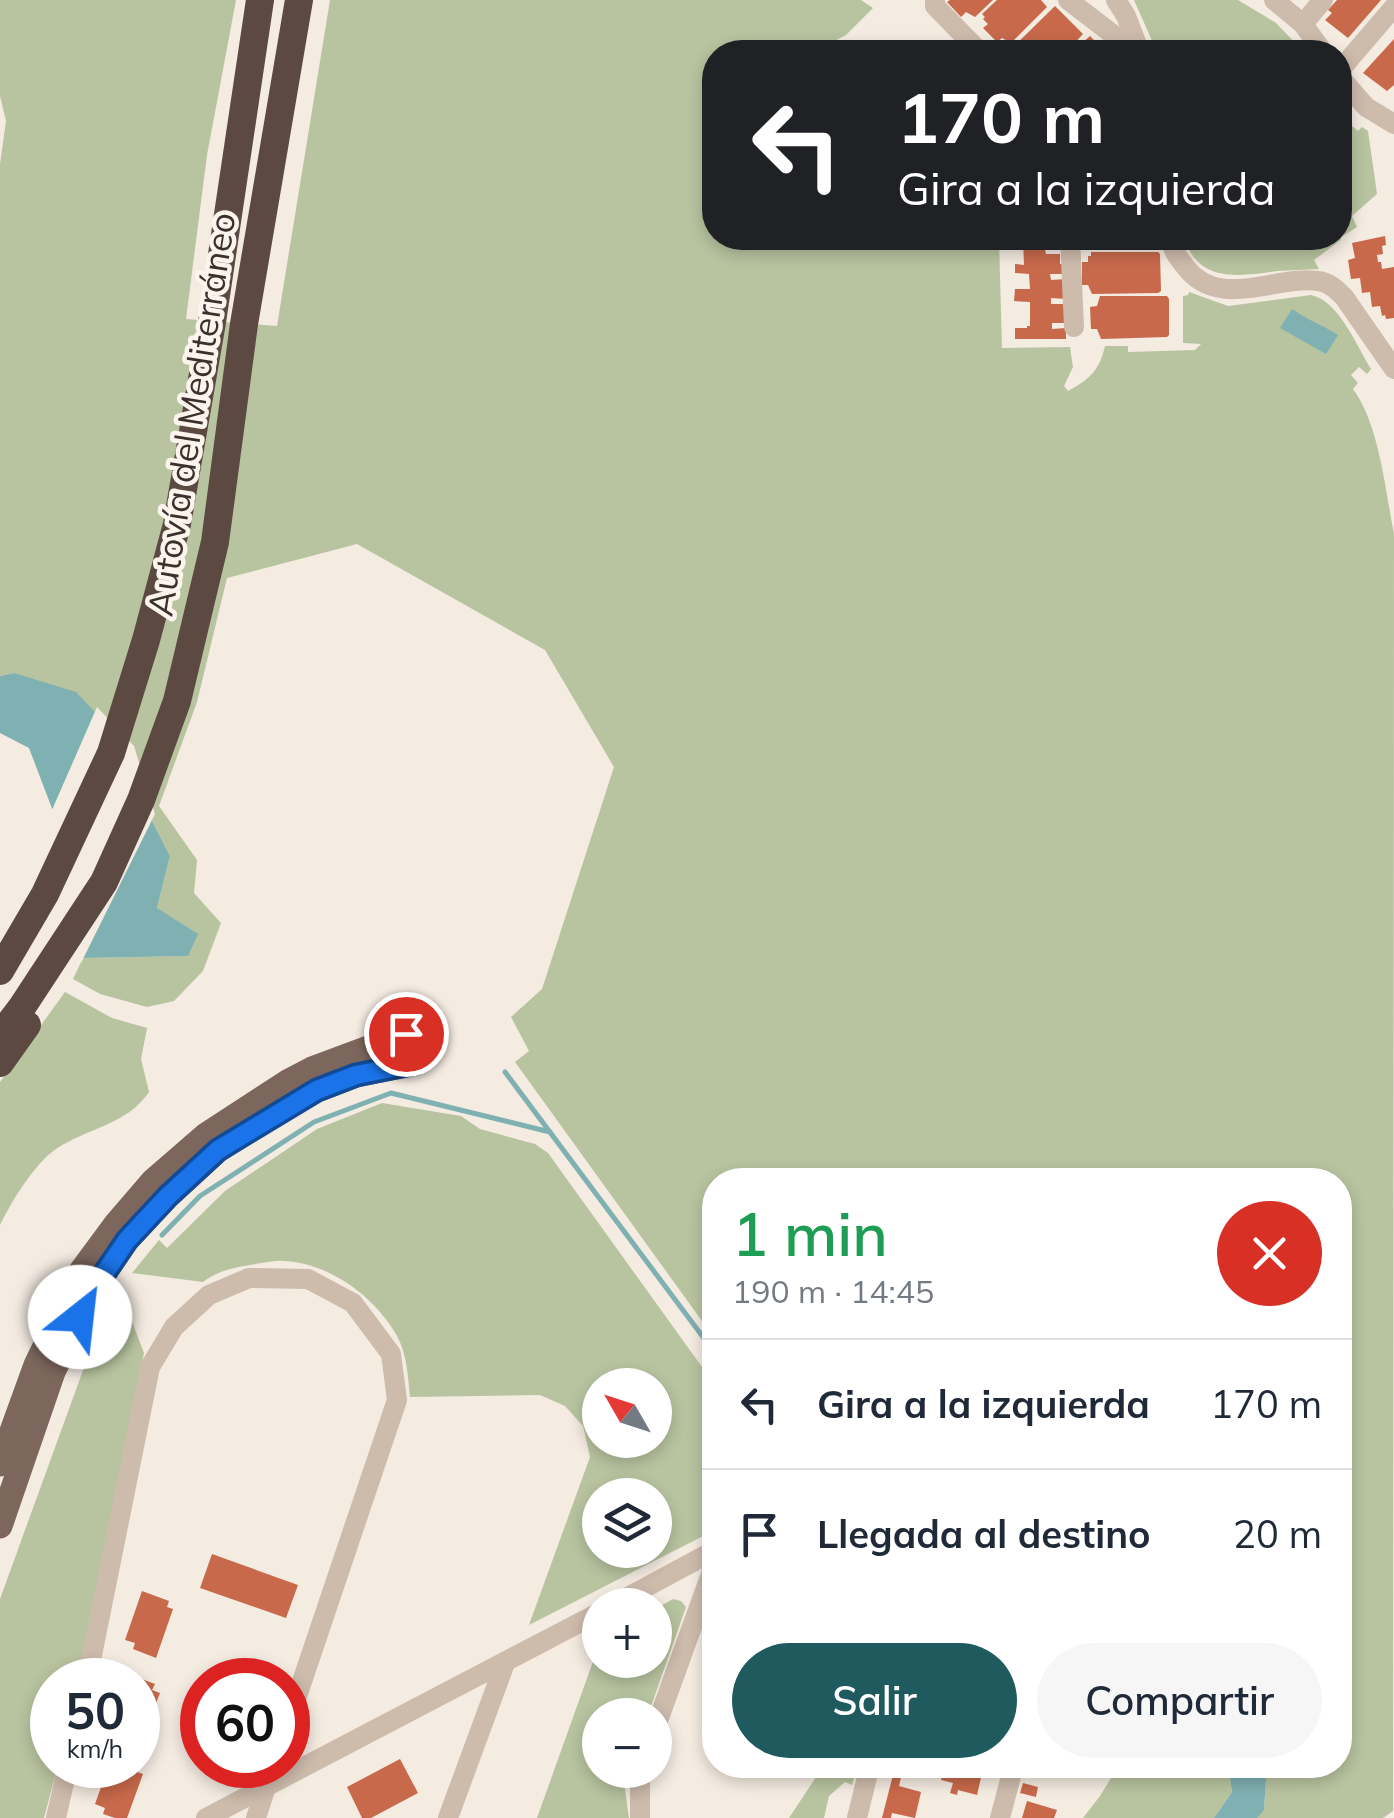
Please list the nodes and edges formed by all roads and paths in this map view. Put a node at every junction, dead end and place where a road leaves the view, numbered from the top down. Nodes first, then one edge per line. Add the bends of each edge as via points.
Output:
1 (260, 0) edge
2 (299, 0) edge
3 (935, 0) edge
4 (1068, 0) edge
5 (1116, 0) edge
6 (1274, 0) edge
7 (1323, 0) edge
8 (1394, 7) edge
9 (1303, 24) junction
10 (959, 40) edge
11 (1122, 40) edge
12 (1134, 40) edge
13 (1314, 40) edge
14 (1352, 59) edge
15 (1352, 89) edge
16 (1394, 124) edge
17 (1071, 250) edge
18 (1172, 250) edge
19 (1074, 327) dead end
20 (1392, 367) edge
21 (1394, 390) edge
22 (146, 640) junction
23 (104, 882) junction
24 (0, 937) edge
25 (0, 971) edge
26 (0, 1036) edge
27 (0, 1063) edge
28 (0, 1464) edge
29 (0, 1526) edge
30 (702, 1557) edge
31 (645, 1588) edge
32 (702, 1599) edge
33 (582, 1622) edge
34 (91, 1658) edge
35 (310, 1658) edge
36 (506, 1663) junction
37 (666, 1698) edge
38 (310, 1765) edge
39 (867, 1778) edge
40 (1011, 1778) edge
41 (63, 1788) edge
42 (265, 1788) joint
43 (640, 1788) edge
44 (56, 1818) edge
45 (206, 1818) edge
46 (256, 1818) edge
47 (448, 1818) edge
48 (640, 1818) edge
49 (857, 1818) edge
50 (1000, 1818) edge

1 - 22 highway, Autovía del Mediterráneo via 177,524
2 - 23 highway, Autovía del Mediterráneo via 215,542 176,701
3 - 10 street
4 - 11 street
5 - 12 street
6 - 9 street
7 - 9 street
8 - 14 street
9 - 13 street
15 - 16 street
17 - 19 street
18 - 20 street via 1190,274 1227,290 1319,281 1334,287
20 - 21 street
22 - 24 highway via 62,823
22 - 25 highway, Autovía del Mediterráneo via 111,753 46,894
23 - 26 highway, Autovía del Mediterráneo
23 - 27 highway
28 - 29 main road via 36,1365 82,1270 153,1181 206,1135 312,1069 406,1034 424,1044 416,1063 317,1090 233,1140 127,1240 93,1290 53,1372
30 - 31 street
32 - 37 street
33 - 36 street
34 - 35 street via 150,1368 174,1326 209,1295 249,1278 308,1280 353,1303 391,1354 397,1400
36 - 38 street
36 - 47 street
39 - 49 street
40 - 50 street
41 - 44 street
42 - 45 street
42 - 46 street
43 - 48 street

